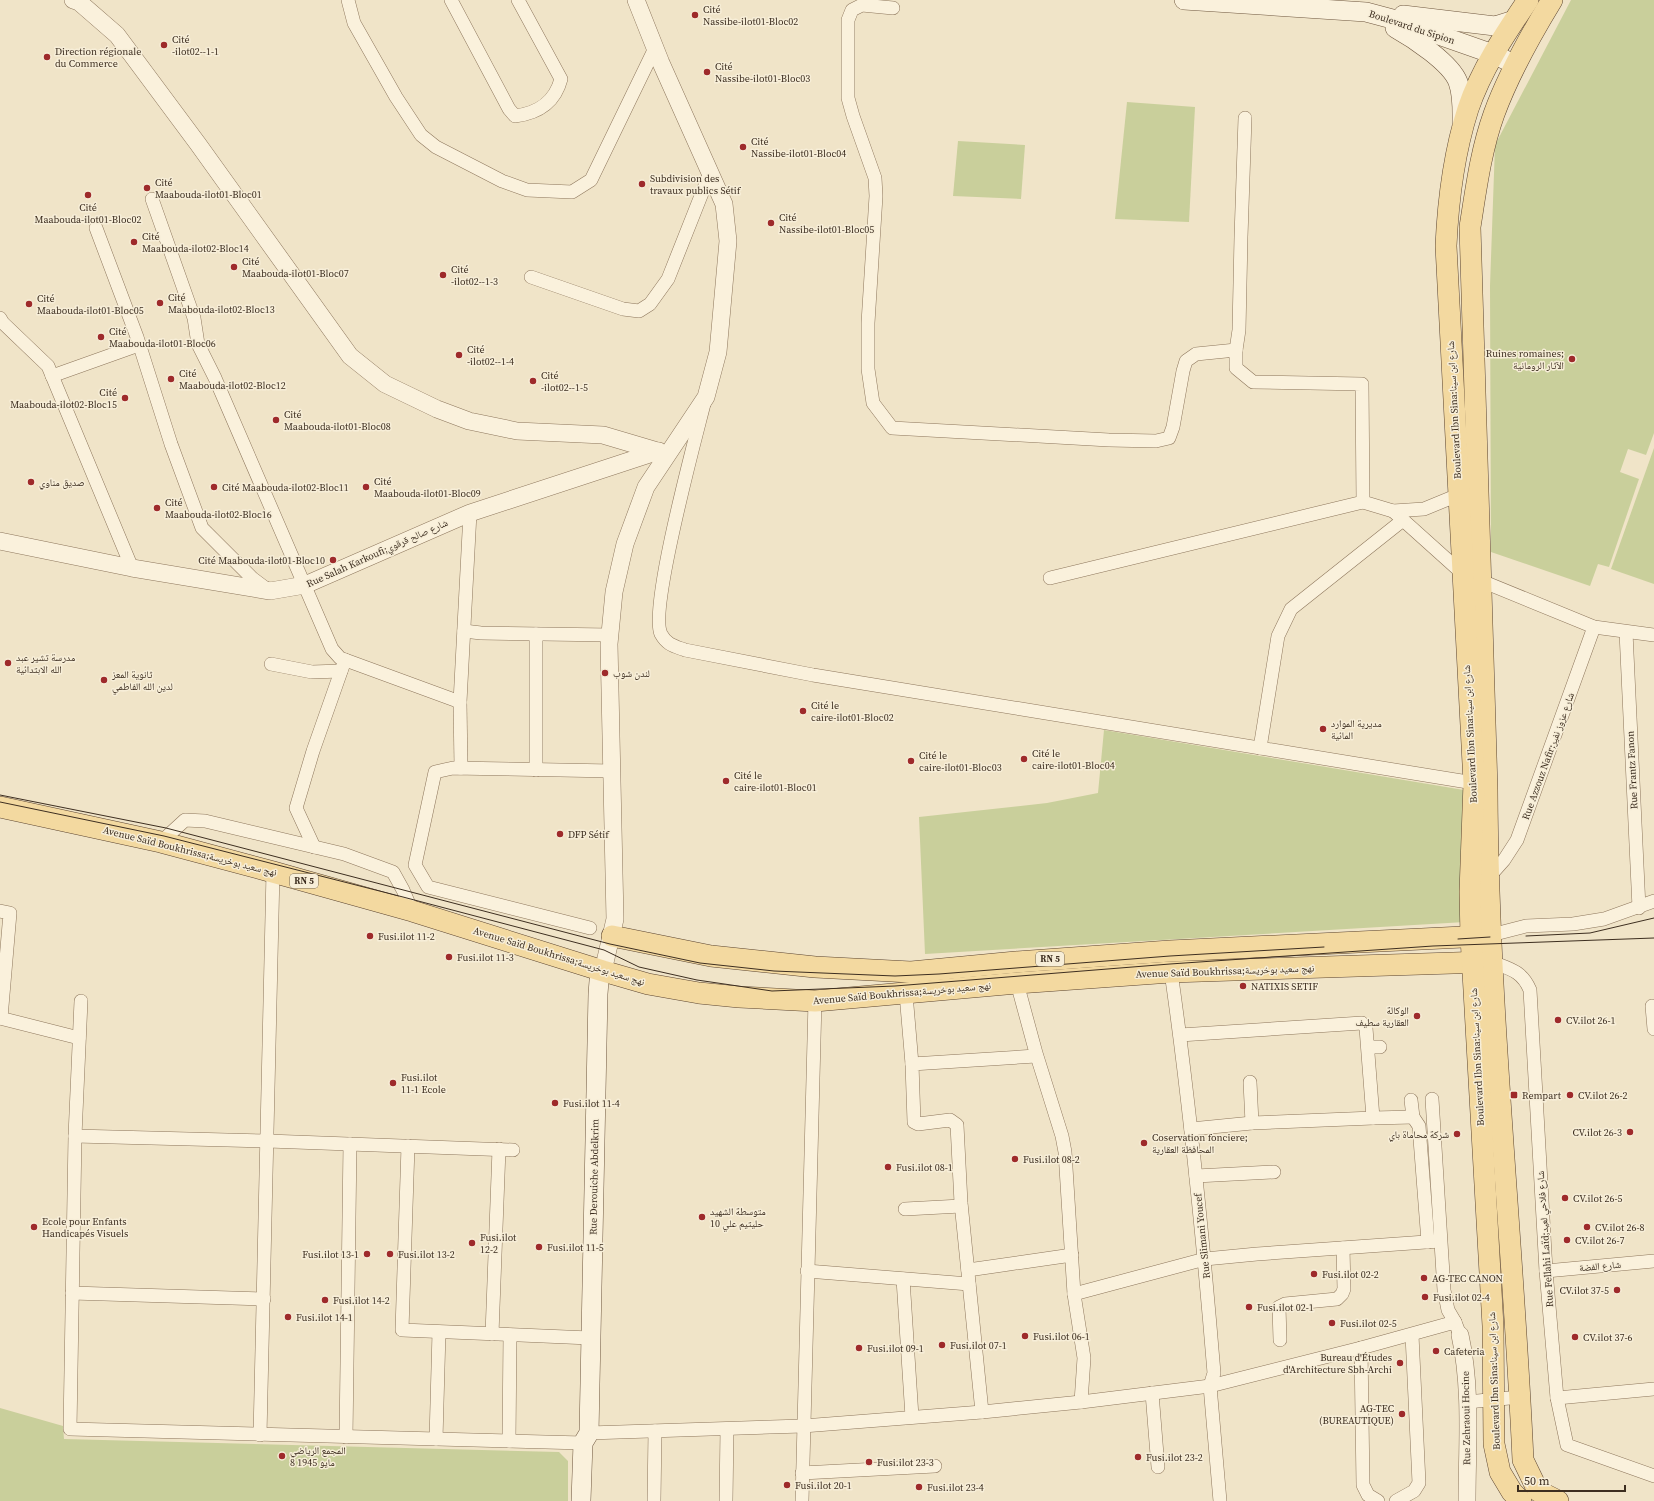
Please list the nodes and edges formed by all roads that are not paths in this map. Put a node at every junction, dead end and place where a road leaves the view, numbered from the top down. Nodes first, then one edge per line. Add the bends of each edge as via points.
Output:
1 (73, 0) edge
2 (348, 0) edge
3 (451, 0) edge
4 (518, 0) edge
5 (636, 0) edge
6 (1184, 0) edge
7 (1528, 0) edge
8 (1552, 0) edge
9 (1255, 2) edge
10 (1333, 5) edge
11 (893, 8) dead end
12 (1366, 12) junction
13 (1514, 20) junction
14 (655, 48) junction
15 (1493, 54) junction
16 (1516, 65) junction
17 (1245, 118) dead end
18 (1463, 129) junction
19 (710, 173) junction
20 (152, 199) dead end
21 (96, 228) dead end
22 (531, 277) dead end
23 (0, 318) edge
24 (139, 345) junction
25 (1236, 350) junction
26 (52, 376) junction
27 (706, 397) junction
28 (675, 444) junction
29 (657, 451) junction
30 (1458, 496) junction
31 (1363, 502) junction
32 (1393, 511) junction
33 (470, 512) junction
34 (1403, 520) junction
35 (0, 541) edge
36 (132, 568) junction
37 (1462, 573) junction
38 (1050, 578) dead end
39 (305, 585) junction
40 (1481, 586) junction
41 (270, 592) junction
42 (1594, 627) junction
43 (464, 631) junction
44 (1626, 632) junction
45 (536, 634) junction
46 (610, 635) junction
47 (1654, 635) edge
48 (272, 664) dead end
49 (343, 665) junction
50 (460, 702) junction
51 (1260, 748) junction
52 (461, 768) junction
53 (536, 770) junction
54 (612, 771) junction
55 (1481, 786) junction
56 (0, 807) edge
57 (161, 842) junction
58 (314, 847) junction
59 (273, 872) junction
60 (1488, 878) junction
61 (1654, 901) edge
62 (1639, 908) junction
63 (0, 911) edge
64 (412, 911) junction
65 (590, 928) dead end
66 (612, 936) junction
67 (1481, 936) junction
68 (1481, 962) junction
69 (603, 971) junction
70 (1171, 972) junction
71 (1017, 983) junction
72 (906, 994) junction
73 (81, 1001) dead end
74 (815, 1001) junction
75 (1652, 1006) dead end
76 (0, 1018) edge
77 (1654, 1029) edge
78 (1180, 1035) junction
79 (79, 1038) junction
80 (1036, 1056) junction
81 (912, 1064) junction
82 (1250, 1082) dead end
83 (1432, 1099) dead end
84 (1411, 1100) dead end
85 (1413, 1117) junction
86 (1373, 1118) junction
87 (1252, 1124) junction
88 (1191, 1129) junction
89 (75, 1136) junction
90 (268, 1141) junction
91 (350, 1144) junction
92 (408, 1146) junction
93 (498, 1150) junction
94 (513, 1150) dead end
95 (1274, 1172) dead end
96 (1196, 1176) junction
97 (961, 1206) junction
98 (905, 1209) dead end
99 (1434, 1242) junction
100 (1343, 1248) junction
101 (1072, 1255) junction
102 (1205, 1259) junction
103 (1654, 1261) edge
104 (968, 1270) junction
105 (807, 1271) junction
106 (1546, 1271) junction
107 (903, 1279) junction
108 (969, 1284) junction
109 (72, 1293) junction
110 (1074, 1294) junction
111 (264, 1299) junction
112 (1458, 1329) junction
113 (439, 1332) junction
114 (492, 1334) junction
115 (510, 1335) junction
116 (1412, 1335) junction
117 (590, 1338) junction
118 (1280, 1340) dead end
119 (1361, 1348) junction
120 (1210, 1386) junction
121 (1654, 1389) edge
122 (1152, 1393) junction
123 (1520, 1397) junction
124 (1557, 1398) junction
125 (1494, 1399) junction
126 (1081, 1402) junction
127 (1467, 1402) junction
128 (982, 1412) junction
129 (912, 1417) junction
130 (803, 1426) junction
131 (727, 1429) junction
132 (655, 1431) junction
133 (260, 1435) junction
134 (346, 1437) junction
135 (586, 1438) junction
136 (436, 1439) junction
137 (509, 1441) junction
138 (935, 1466) dead end
139 (1158, 1467) dead end
140 (802, 1473) junction
141 (1654, 1476) edge
142 (581, 1501) edge
143 (654, 1501) edge
144 (726, 1501) edge
145 (802, 1501) edge
146 (1220, 1501) edge
147 (1378, 1501) edge
148 (1396, 1501) edge
149 (1467, 1501) edge
150 (1521, 1501) edge
151 (1558, 1501) edge

1 - 29 street via 79,2 117,35 350,356 385,384 469,421 517,431 603,436
2 - 14 street via 354,23 420,135 436,147 502,181 527,190 572,192 591,180
3 - 4 street via 515,116 526,115 550,102 558,90 561,79
5 - 14 street
6 - 9 main road, Boulevard du Sipion
7 - 13 main road, Boulevard Ibn Sina:شارع ابن سينا
8 - 16 main road, Boulevard Ibn Sina:شارع ابن سينا
9 - 10 main road, Boulevard du Sipion
10 - 12 main road, Boulevard du Sipion
11 - 25 street via 862,5 852,10 848,20 848,98 875,178 868,369 873,403 892,428 1108,440 1156,441 1170,438 1186,361 1196,354
12 - 13 main road via 1495,26
12 - 15 main road, Boulevard du Sipion
12 - 18 main road via 1421,44 1446,65 1458,81
13 - 15 main road, Boulevard Ibn Sina:شارع ابن سينا
14 - 19 street
15 - 16 main road, Boulevard du Sipion
15 - 18 main road, Boulevard Ibn Sina:شارع ابن سينا via 1468,108
16 - 40 main road, Boulevard Ibn Sina:شارع ابن سينا via 1492,120 1481,160 1470,227
17 - 25 street via 1239,330
18 - 30 main road, Boulevard Ibn Sina:شارع ابن سينا via 1453,176 1446,246
19 - 22 street via 668,280 650,304 639,311 623,309
19 - 27 street via 724,204 728,241 718,352
20 - 39 street via 194,318 198,344
21 - 24 street
23 - 26 street via 48,366
24 - 26 street
24 - 41 street via 202,528 252,578
25 - 31 street via 1236,368 1253,382 1362,384
26 - 36 street
27 - 28 street
27 - 51 street via 668,556 660,606 660,633 669,645 813,675
28 - 29 street, Rue Salah Karkoufi;شارع صالح قرقوي
28 - 46 street via 646,487 625,544 614,592
29 - 33 street, Rue Salah Karkoufi;شارع صالح قرقوي
30 - 32 street via 1424,509
30 - 37 main road, Boulevard Ibn Sina:شارع ابن سينا
31 - 32 street
31 - 38 street
32 - 34 street
33 - 39 street, Rue Salah Karkoufi;شارع صالح قرقوي
33 - 43 street
34 - 37 street
34 - 51 street via 1291,609 1278,636
35 - 36 street, Rue Salah Karkoufi;شارع صالح قرقوي
36 - 41 street, Rue Salah Karkoufi;شارع صالح قرقوي
37 - 40 street
37 - 55 main road, Boulevard Ibn Sina:شارع ابن سينا
39 - 41 street, Rue Salah Karkoufi;شارع صالح قرقوي
39 - 49 street via 332,649
40 - 42 street
40 - 55 main road, Boulevard Ibn Sina:شارع ابن سينا
42 - 44 street
42 - 60 street, Rue Azzouz Nafir;شارع عزوز نفير via 1517,840
43 - 45 street
43 - 50 street
44 - 47 street
44 - 62 street, Rue Frantz Fanon
45 - 46 street
45 - 53 street
46 - 54 street
48 - 49 street via 312,672
49 - 50 street
49 - 58 street via 296,808
50 - 52 street
51 - 55 street
52 - 53 street
52 - 65 street via 435,772 415,865 428,887
53 - 54 street
54 - 66 street via 615,919
55 - 60 main road, Boulevard Ibn Sina:شارع ابن سينا
55 - 67 main road, Boulevard Ibn Sina:شارع ابن سينا via 1470,892
56 - 57 main road, Avenue Saïd Boukhrissa;نهج سعيد بوخريسة / RN 5
57 - 58 street via 185,820 205,821
57 - 59 main road, Avenue Saïd Boukhrissa;نهج سعيد بوخريسة / RN 5
58 - 64 street via 344,854 393,872
59 - 64 main road, Avenue Saïd Boukhrissa;نهج سعيد بوخريسة / RN 5
59 - 90 street
60 - 67 main road, Boulevard Ibn Sina:شارع ابن سينا
61 - 62 street
62 - 67 street via 1596,920 1573,924 1526,926
63 - 76 street via 10,913
64 - 69 main road, Avenue Saïd Boukhrissa;نهج سعيد بوخريسة / RN 5
66 - 67 main road, Avenue Saïd Boukhrissa;نهج سعيد بوخريسة / RN 5 via 711,956 911,972 1170,951
66 - 69 street
67 - 68 main road, Boulevard Ibn Sina:شارع ابن سينا
68 - 70 main road, Avenue Saïd Boukhrissa;نهج سعيد بوخريسة / RN 5
68 - 106 street, Rue Fellahi Laïd;شارع فلاحي لعيد via 1518,973 1527,982 1530,990
68 - 123 main road, Boulevard Ibn Sina:شارع ابن سينا
68 - 125 main road, Boulevard Ibn Sina:شارع ابن سينا
69 - 74 main road, Avenue Saïd Boukhrissa;نهج سعيد بوخريسة / RN 5 via 648,984 699,992
69 - 117 main road, Rue Derouiche Abdelkrim via 598,994
70 - 71 main road, Avenue Saïd Boukhrissa;نهج سعيد بوخريسة / RN 5
70 - 78 street, Rue Slimani Youcef
71 - 72 main road, Avenue Saïd Boukhrissa;نهج سعيد بوخريسة / RN 5
71 - 80 street
72 - 74 main road, Avenue Saïd Boukhrissa;نهج سعيد بوخريسة / RN 5
72 - 81 street
73 - 79 street
74 - 105 street
75 - 77 street
76 - 79 street
78 - 86 street via 1362,1023 1374,1047
78 - 88 street, Rue Slimani Youcef
79 - 89 street
80 - 81 street
80 - 101 street via 1065,1152
81 - 97 street via 914,1122 918,1124 950,1120 957,1125
82 - 87 street
83 - 99 street
84 - 85 street
85 - 86 street
85 - 99 street via 1420,1126
86 - 87 street
87 - 88 street
88 - 96 street, Rue Slimani Youcef
89 - 90 street
89 - 109 street
90 - 91 street
90 - 111 street
91 - 92 street
91 - 134 street
92 - 93 street
92 - 113 street via 402,1330
93 - 94 street
93 - 114 street
95 - 96 street
96 - 102 street, Rue Slimani Youcef
97 - 98 street
97 - 104 street
99 - 100 street
99 - 112 street via 1448,1310
100 - 102 street
100 - 118 street via 1342,1294 1336,1299 1285,1304 1279,1307
101 - 104 street
101 - 110 street
102 - 110 street
102 - 120 street, Rue Slimani Youcef via 1214,1373
103 - 106 street, شارع الفضة
104 - 108 street
105 - 107 street
105 - 130 street
106 - 124 street, Rue Fellahi Laïd;شارع فلاحي لعيد
107 - 108 street
107 - 129 street
108 - 128 street
109 - 111 street
109 - 133 street via 70,1429
110 - 126 street via 1084,1358
111 - 133 street
112 - 116 street
112 - 127 street, Rue Zehraoui Hocine via 1463,1349
113 - 114 street
113 - 136 street
114 - 115 street
115 - 117 street
115 - 137 street
116 - 119 street
116 - 148 street via 1420,1483 1414,1491
117 - 135 main road, Rue Derouiche Abdelkrim
119 - 120 street
119 - 147 street via 1363,1485 1368,1494
120 - 122 street
120 - 146 street, Rue Slimani Youcef
121 - 124 street
122 - 126 street
122 - 139 street
123 - 125 street
123 - 151 main road, Boulevard Ibn Sina:شارع ابن سينا via 1523,1460 1538,1491
124 - 141 street, Rue Fellahi Laïd;شارع فلاحي لعيد via 1567,1445
125 - 127 street
125 - 150 main road, Boulevard Ibn Sina:شارع ابن سينا via 1494,1444 1500,1472 1512,1492
126 - 128 street
127 - 149 street, Rue Zehraoui Hocine
128 - 129 street
129 - 130 street
130 - 131 street
130 - 140 street
131 - 132 street
131 - 144 street
132 - 135 street
132 - 143 street
133 - 134 street
134 - 136 street
135 - 137 street
135 - 142 main road, Rue Derouiche Abdelkrim
136 - 137 street
138 - 140 street
140 - 145 street

